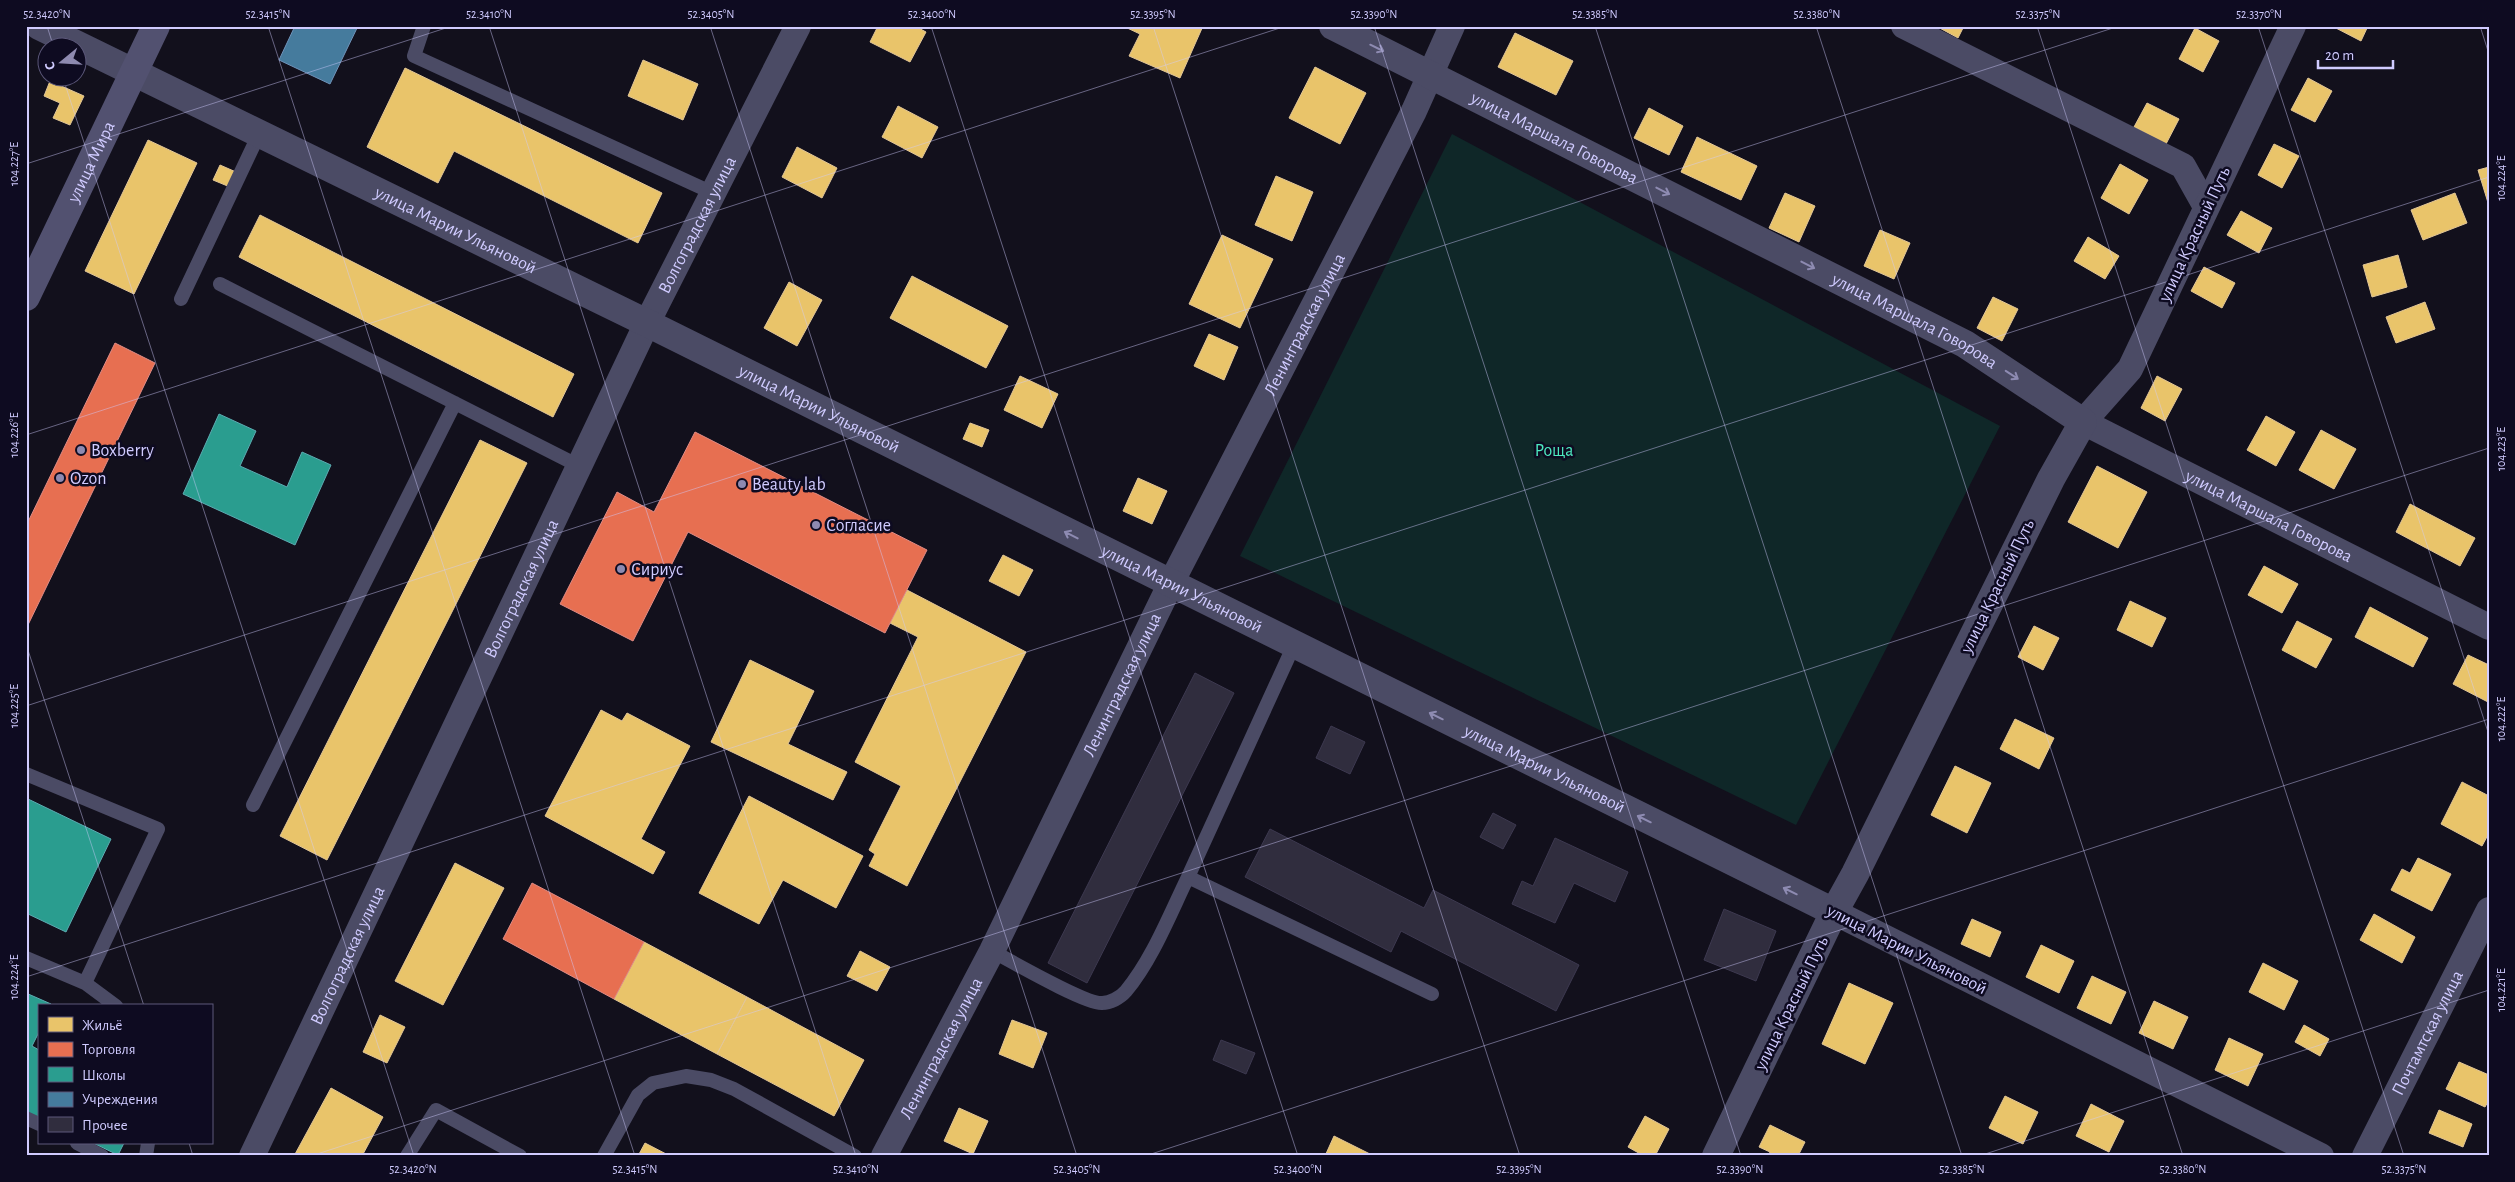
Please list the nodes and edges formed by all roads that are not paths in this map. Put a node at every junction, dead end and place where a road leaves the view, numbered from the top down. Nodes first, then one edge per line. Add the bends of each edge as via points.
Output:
1 (39, 26) edge
2 (156, 26) edge
3 (424, 26) edge
4 (798, 26) edge
5 (1334, 26) edge
6 (1452, 26) edge
7 (1904, 26) edge
8 (2293, 26) edge
9 (134, 73) junction
10 (1431, 74) junction
11 (259, 134) junction
12 (714, 193) junction
13 (2206, 207) junction
14 (220, 284) dead end
15 (26, 297) edge
16 (181, 299) dead end
17 (647, 324) junction
18 (455, 403) junction
19 (2083, 422) junction
20 (579, 466) junction
21 (1170, 585) junction
22 (2489, 627) edge
23 (1294, 645) junction
24 (26, 774) edge
25 (253, 805) dead end
26 (1188, 877) junction
27 (2489, 910) edge
28 (1834, 912) junction
29 (992, 951) junction
30 (26, 958) edge
31 (85, 983) junction
32 (1432, 994) dead end
33 (113, 1004) edge
34 (26, 1118) edge
35 (38, 1124) edge
36 (79, 1144) edge
37 (102, 1156) edge
38 (252, 1156) edge
39 (407, 1156) edge
40 (520, 1156) edge
41 (604, 1156) edge
42 (855, 1156) edge
43 (884, 1156) edge
44 (1716, 1156) edge
45 (2321, 1156) edge
46 (2365, 1156) edge

1 - 9 street, улица Марии Ульяновой
2 - 9 main road, улица Мира
3 - 12 lane via 414,56
4 - 12 street, Волгоградская улица
5 -> 10 street, улица Маршала Говорова
6 - 10 street, Ленинградская улица
7 - 13 street via 2184,166
8 - 13 street, улица Красный Путь
9 - 11 street, улица Марии Ульяновой
9 - 15 main road, улица Мира
10 -> 19 street, улица Маршала Говорова via 1965,344
10 - 21 street, Ленинградская улица
11 - 16 lane
11 - 17 street, улица Марии Ульяновой
12 - 17 street, Волгоградская улица
13 - 19 street, улица Красный Путь via 2130,369
14 - 18 lane
17 - 20 street, Волгоградская улица
21 -> 17 street, улица Марии Ульяновой
18 - 20 lane
18 - 25 lane
19 - 22 street, улица Маршала Говорова
19 - 28 street, улица Красный Путь via 2051,479
20 - 38 street, Волгоградская улица
21 - 23 street, улица Марии Ульяновой
21 - 29 street, Ленинградская улица
23 - 26 lane
28 -> 23 street, улица Марии Ульяновой
24 - 31 lane via 158,829
26 - 29 lane via 1141,970 1124,993 1113,1000 1100,1004 1060,988
26 - 32 lane
27 - 46 street, Почтамтская улица
28 - 44 street, улица Красный Путь
28 - 45 street, улица Марии Ульяновой
29 - 43 street, Ленинградская улица
30 - 31 lane
31 - 33 lane
34 - 35 lane
36 - 37 lane
39 - 40 lane via 436,1110
41 - 42 lane via 638,1095 653,1083 686,1076 712,1080 734,1089

